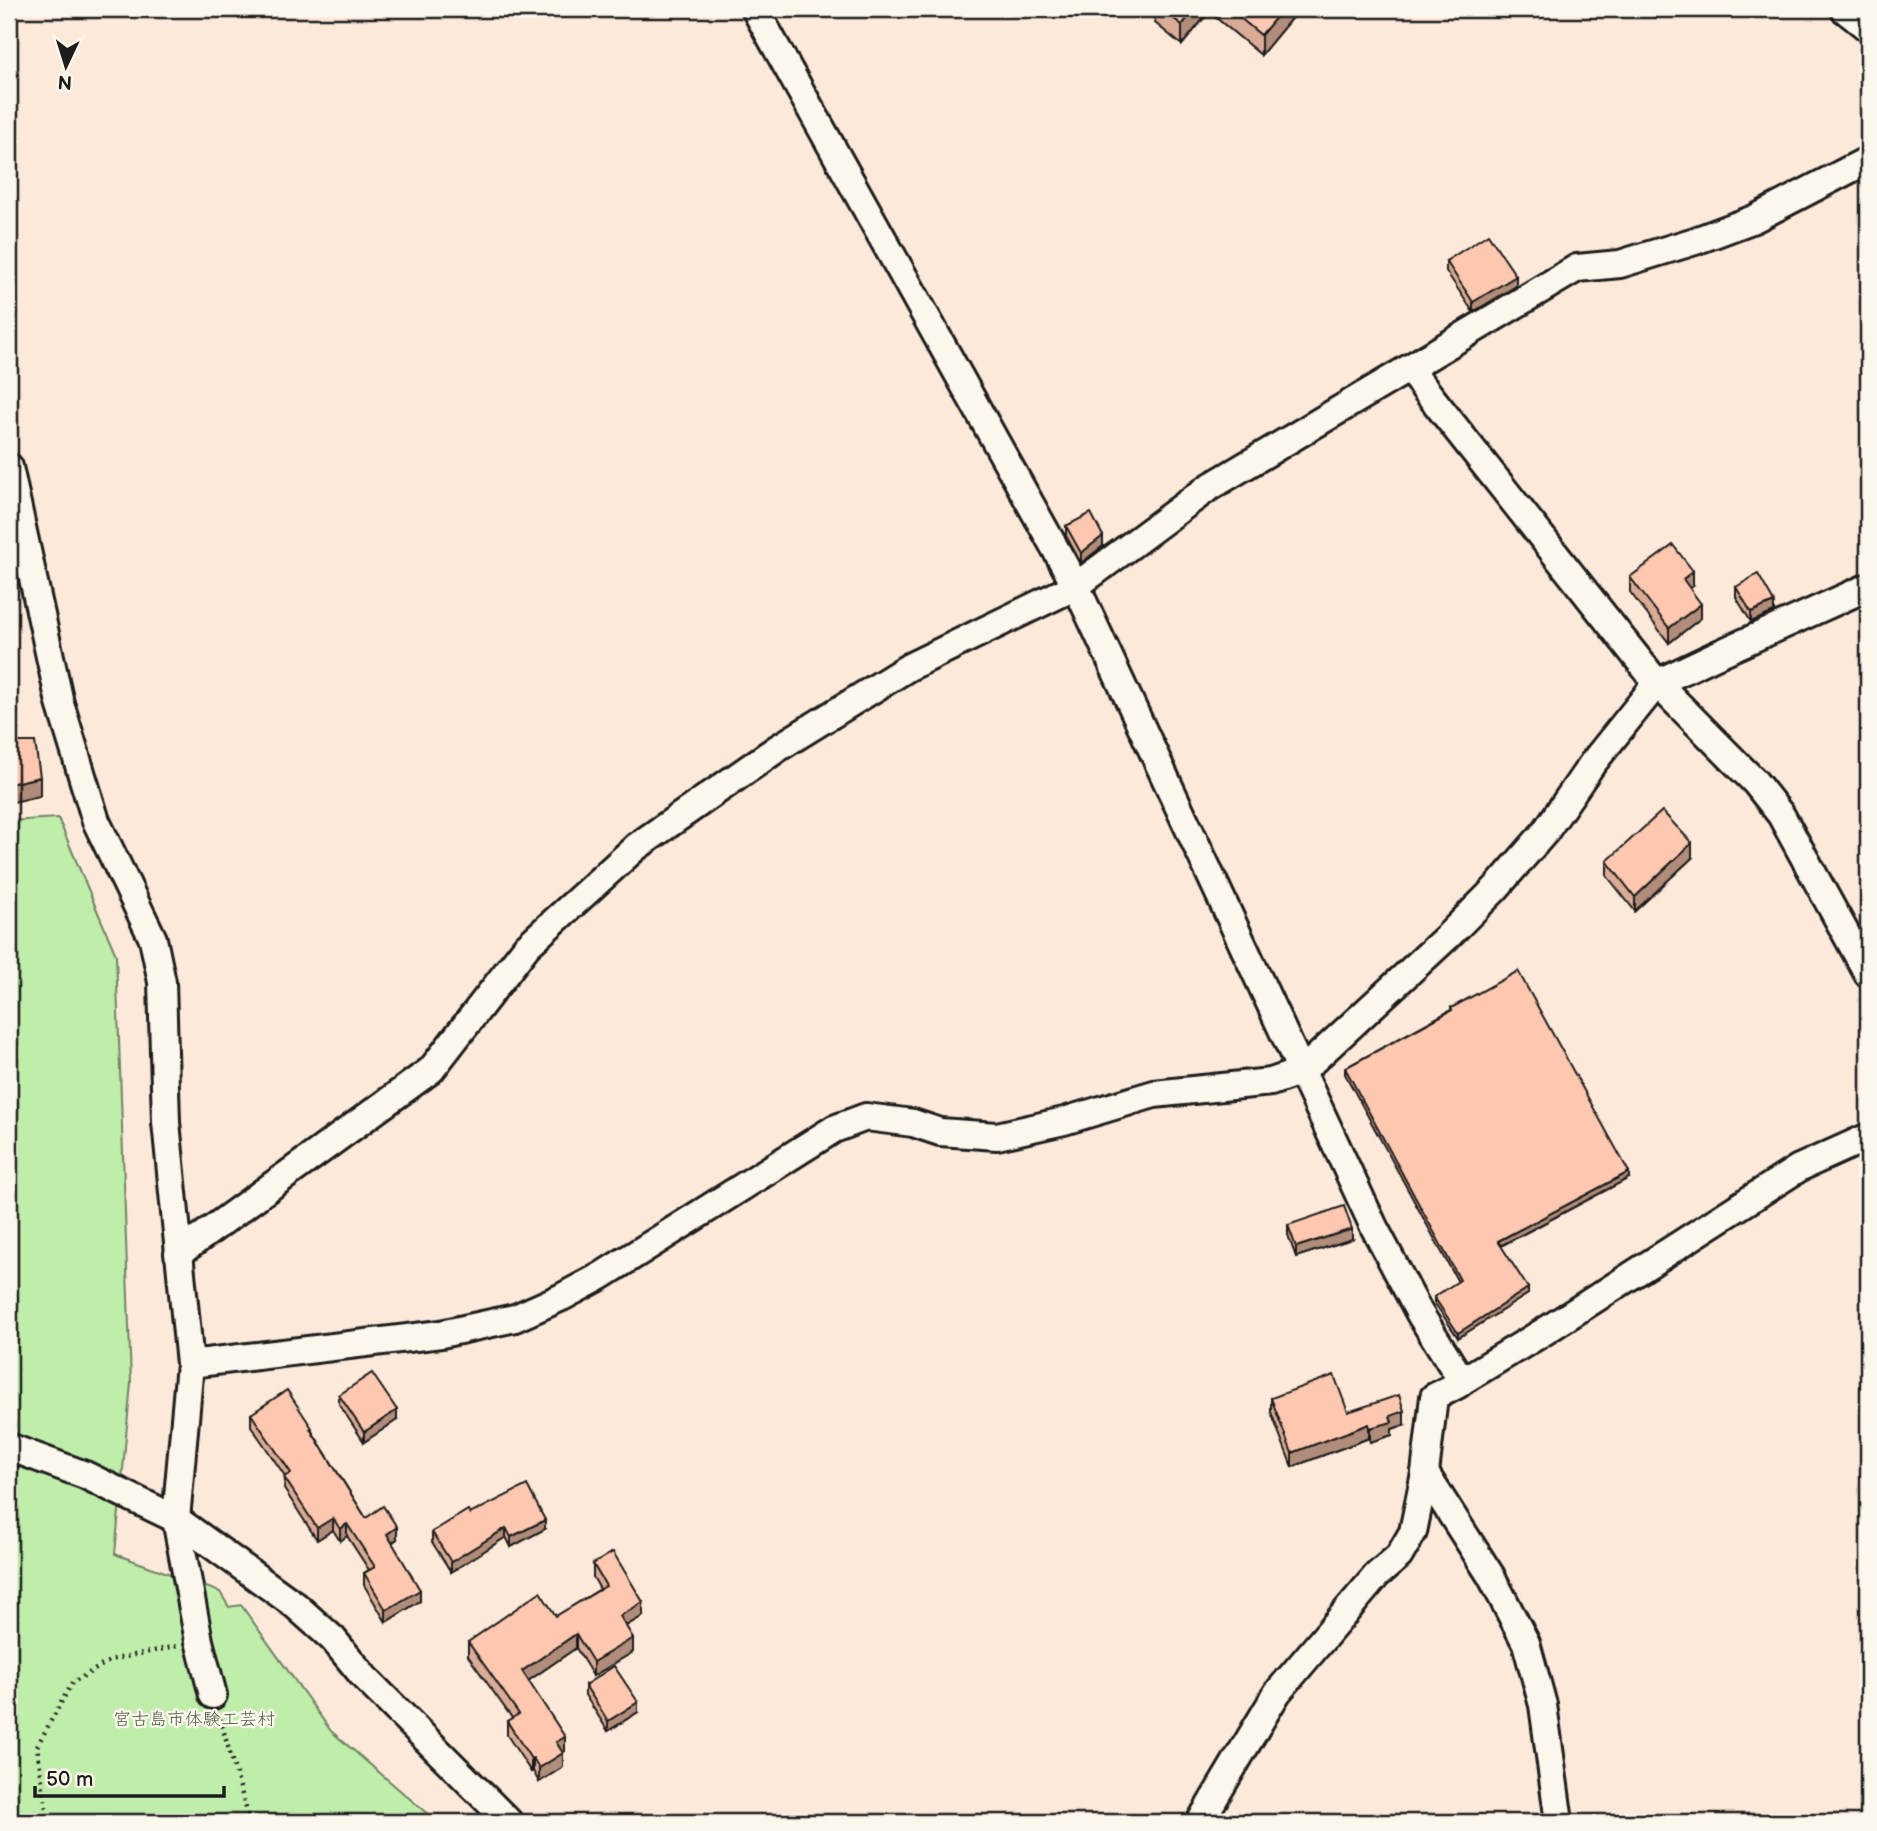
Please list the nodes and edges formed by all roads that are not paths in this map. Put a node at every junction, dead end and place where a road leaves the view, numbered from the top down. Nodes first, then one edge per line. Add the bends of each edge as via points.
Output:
1 (755, 9) edge
2 (1844, 9) edge
3 (1868, 28) edge
4 (1868, 160) edge
5 (1409, 369) junction
6 (9, 467) edge
7 (1076, 586) junction
8 (1868, 587) edge
9 (1657, 683) junction
10 (1868, 974) edge
11 (1303, 1071) junction
12 (1868, 1137) edge
13 (178, 1254) junction
14 (190, 1364) junction
15 (1462, 1381) junction
16 (9, 1447) edge
17 (1425, 1473) junction
18 (176, 1519) junction
19 (213, 1695) road end
20 (509, 1822) edge
21 (1200, 1822) edge
22 (1559, 1822) edge

1 - 7 street
2 - 3 street
4 - 5 street via 1754,219 1695,241 1620,264 1577,268
5 - 7 street via 1208,488
5 - 9 street
6 - 13 street via 60,703 83,782 96,821 153,939 162,982 166,1122
7 - 11 street
7 - 13 street via 909,667 778,748 636,847 527,946 431,1070
8 - 9 street
9 - 10 street via 1755,782 1781,815
9 - 11 street via 1545,832 1496,888
11 - 14 street via 1271,1082 1154,1094 997,1136 940,1132 913,1122 866,1117 834,1129 601,1276 515,1318 441,1334
11 - 15 street via 1374,1227
12 - 15 street via 1799,1168
13 - 14 street
14 - 18 street
15 - 17 street via 1434,1396
16 - 18 street via 85,1475
17 - 21 street via 1413,1532 1399,1556 1377,1575 1277,1693
17 - 22 street via 1526,1643 1543,1705
18 - 19 street
18 - 20 street via 305,1613

